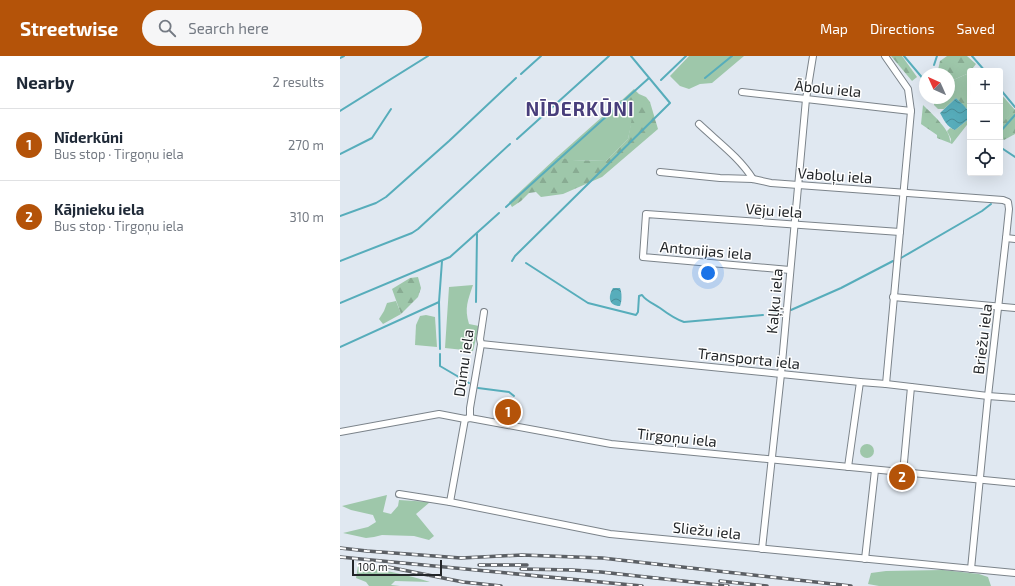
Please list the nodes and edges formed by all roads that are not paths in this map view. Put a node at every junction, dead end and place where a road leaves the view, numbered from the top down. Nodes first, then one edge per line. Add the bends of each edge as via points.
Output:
1 (813, 56) edge
2 (885, 56) edge
3 (742, 92) dead end
4 (806, 99) junction
5 (911, 111) junction
6 (699, 124) dead end
7 (660, 172) dead end
8 (753, 179) junction
9 (799, 185) junction
10 (904, 192) junction
11 (1008, 202) joint
12 (794, 224) junction
13 (900, 232) junction
14 (1006, 238) junction
15 (1015, 239) edge
16 (643, 258) joint
17 (790, 270) junction
18 (893, 297) junction
19 (998, 306) junction
20 (1015, 308) edge
21 (484, 312) dead end
22 (481, 344) junction
23 (781, 374) junction
24 (860, 382) junction
25 (886, 384) junction
26 (911, 387) junction
27 (988, 396) junction
28 (1015, 398) edge
29 (468, 418) junction
30 (340, 432) edge
31 (772, 459) junction
32 (848, 467) junction
33 (875, 470) junction
34 (903, 473) junction
35 (980, 480) junction
36 (1015, 483) edge
37 (399, 494) dead end
38 (450, 502) junction
39 (762, 549) junction
40 (865, 559) junction
41 (971, 569) junction
42 (1015, 573) edge

1 - 4 street, Kaļķu iela
2 - 5 street via 908,89
3 - 4 street, Ābolu iela
4 - 5 street, Ābolu iela
4 - 9 street, Kaļķu iela
5 - 10 street
6 - 8 street via 730,151
7 - 8 street, Vaboļu iela
8 - 9 street, Vaboļu iela
9 - 10 street, Vaboļu iela
9 - 12 street, Kaļķu iela
10 - 11 street, Vaboļu iela
10 - 13 street
11 - 14 street, Briežu iela
12 - 13 street, Vēju iela
12 - 16 street, Vēju iela via 646,214
12 - 17 street, Kaļķu iela
13 - 18 street
14 - 15 street
14 - 19 street, Briežu iela
16 - 17 street, Antonijas iela
17 - 23 street, Kaļķu iela
18 - 19 street
18 - 25 street
19 - 20 street
19 - 27 street, Briežu iela
21 - 22 street, Dūmu iela
22 - 23 street, Transporta iela
22 - 29 street, Dūmu iela
23 - 24 street, Transporta iela
23 - 31 street, Kaļķu iela
24 - 25 street, Transporta iela
24 - 32 street
25 - 26 street, Transporta iela
26 - 27 street, Transporta iela
26 - 34 street
27 - 28 street, Transporta iela
27 - 35 street, Briežu iela
29 - 30 street, Tirgoņu iela via 438,414
29 - 31 street, Tirgoņu iela via 611,444
29 - 38 street, Dūmu iela
31 - 32 street, Tirgoņu iela
31 - 39 street, Kaļķu iela
32 - 33 street, Tirgoņu iela
33 - 34 street, Tirgoņu iela
33 - 40 street
34 - 35 street, Tirgoņu iela
35 - 36 street, Tirgoņu iela
35 - 41 street, Briežu iela
37 - 38 street, Sliežu iela
38 - 39 street, Sliežu iela via 610,534
39 - 40 street, Sliežu iela
40 - 41 street, Sliežu iela
41 - 42 street, Sliežu iela

